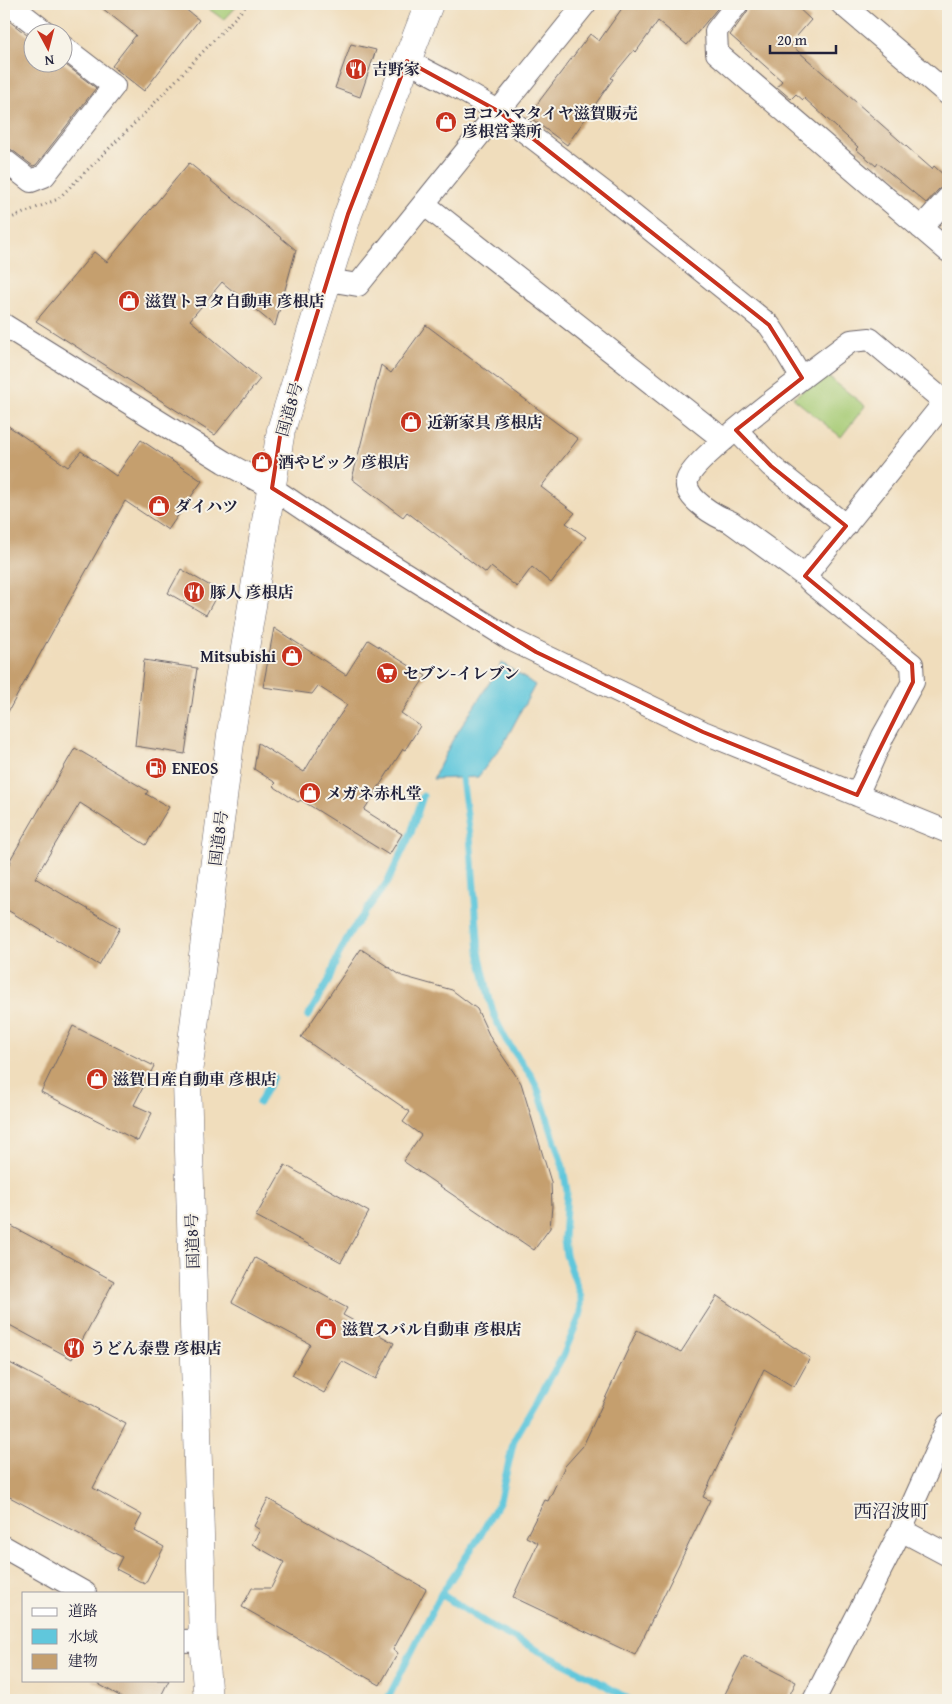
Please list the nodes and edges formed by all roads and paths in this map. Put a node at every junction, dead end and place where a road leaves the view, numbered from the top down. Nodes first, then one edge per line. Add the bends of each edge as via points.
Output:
1 (9, 4) edge
2 (248, 4) edge
3 (429, 4) edge
4 (585, 4) edge
5 (737, 4) edge
6 (842, 4) edge
7 (32, 22) edge
8 (72, 54) edge
9 (407, 61) junction
10 (947, 92) edge
11 (498, 112) junction
12 (4, 160) edge
13 (948, 198) edge
14 (424, 204) junction
15 (4, 221) edge
16 (921, 228) junction
17 (948, 251) edge
18 (328, 280) junction
19 (4, 324) edge
20 (802, 378) junction
21 (947, 400) edge
22 (730, 435) junction
23 (272, 488) junction
24 (846, 526) junction
25 (805, 576) junction
26 (857, 795) junction
27 (948, 832) edge
28 (948, 1425) edge
29 (901, 1530) junction
30 (4, 1547) edge
31 (948, 1555) edge
32 (83, 1592) edge
33 (194, 1640) edge
34 (208, 1700) edge
35 (814, 1700) edge

1 - 7 street
2 - 15 path via 58,199
3 - 9 highway, 国道8号
4 - 11 street
5 - 16 street via 716,31 718,53
6 - 10 street
8 - 12 street via 114,86 44,176 31,181
9 - 11 street
9 - 18 highway, 国道8号 via 348,214
11 - 14 street
11 - 20 street via 609,196 769,326
13 - 16 street
14 - 18 street via 358,285
14 - 22 street
16 - 17 street
18 - 23 highway, 国道8号 via 281,430
19 - 23 street via 224,462
20 - 21 street via 851,341 870,339
20 - 22 street
21 - 24 street
22 - 24 street
22 - 25 street via 690,473 687,489 718,518 731,522
23 - 26 street via 510,639 703,732
23 - 33 highway, 国道8号 via 232,727 188,1082
24 - 25 street
25 - 26 street via 912,664 913,682 883,736
26 - 27 street
28 - 29 street
29 - 31 street
29 - 35 street
30 - 32 street
33 - 34 highway, 国道8号

